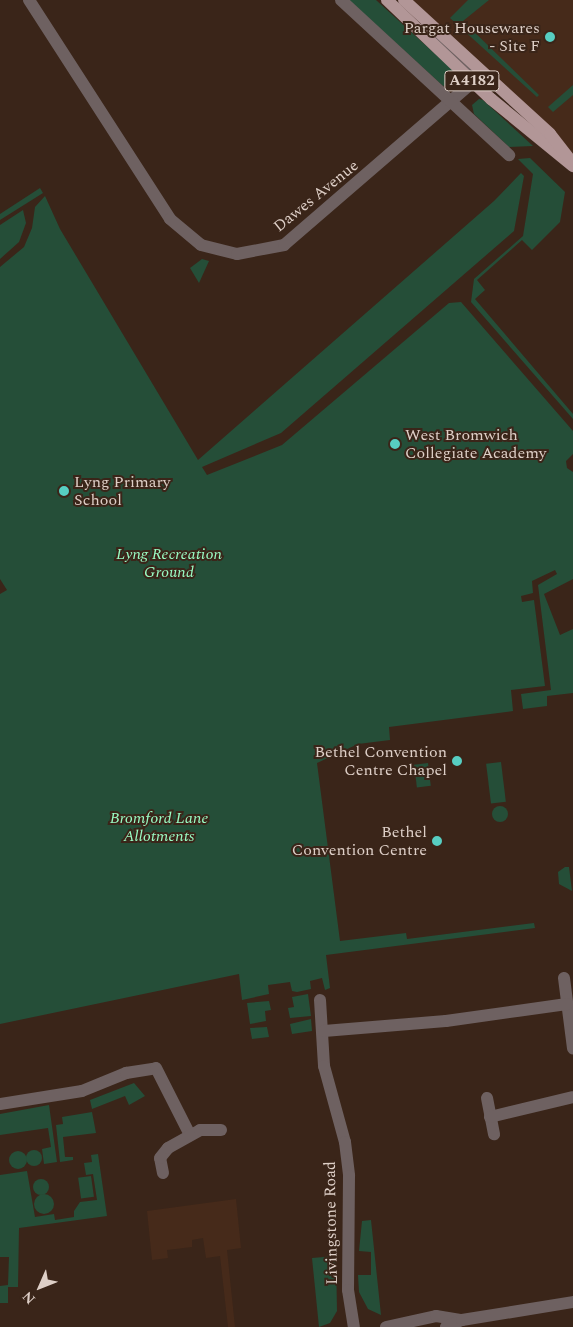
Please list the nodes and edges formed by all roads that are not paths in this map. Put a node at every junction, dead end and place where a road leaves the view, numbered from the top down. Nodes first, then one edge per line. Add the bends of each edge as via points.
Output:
1 (29, 0) edge
2 (341, 0) edge
3 (387, 0) edge
4 (404, 0) edge
5 (416, 10) junction
6 (473, 82) junction
7 (452, 101) junction
8 (509, 155) dead end
9 (573, 165) edge
10 (564, 978) dead end
11 (320, 1000) dead end
12 (567, 1004) junction
13 (324, 1031) junction
14 (573, 1048) edge
15 (573, 1097) edge
16 (486, 1098) dead end
17 (0, 1104) edge
18 (490, 1117) junction
19 (221, 1130) dead end
20 (494, 1134) dead end
21 (190, 1135) junction
22 (163, 1173) dead end
23 (573, 1302) edge
24 (462, 1320) junction
25 (354, 1327) edge
26 (386, 1327) edge
27 (446, 1327) edge

1 - 7 street, Dawes Avenue via 170,219 183,233 216,250 254,253 284,245
2 - 7 street
3 - 6 main road, A4182
4 - 5 main road, A4182
5 - 6 street via 418,22 475,74
5 - 9 main road, A4182 via 550,134
6 - 7 street, Dawes Avenue
6 - 9 main road, A4182
7 - 8 street
10 - 12 street
11 - 13 street, Livingstone Road
12 - 13 street via 446,1021
12 - 14 street
13 - 25 street, Livingstone Road via 324,1066 345,1142 349,1176 348,1290
15 - 18 street
16 - 18 street
17 - 21 street via 82,1091 126,1073 156,1068
18 - 20 street
19 - 21 street via 200,1130
21 - 22 street via 162,1153
23 - 24 street
24 - 26 street via 436,1316
24 - 27 street

